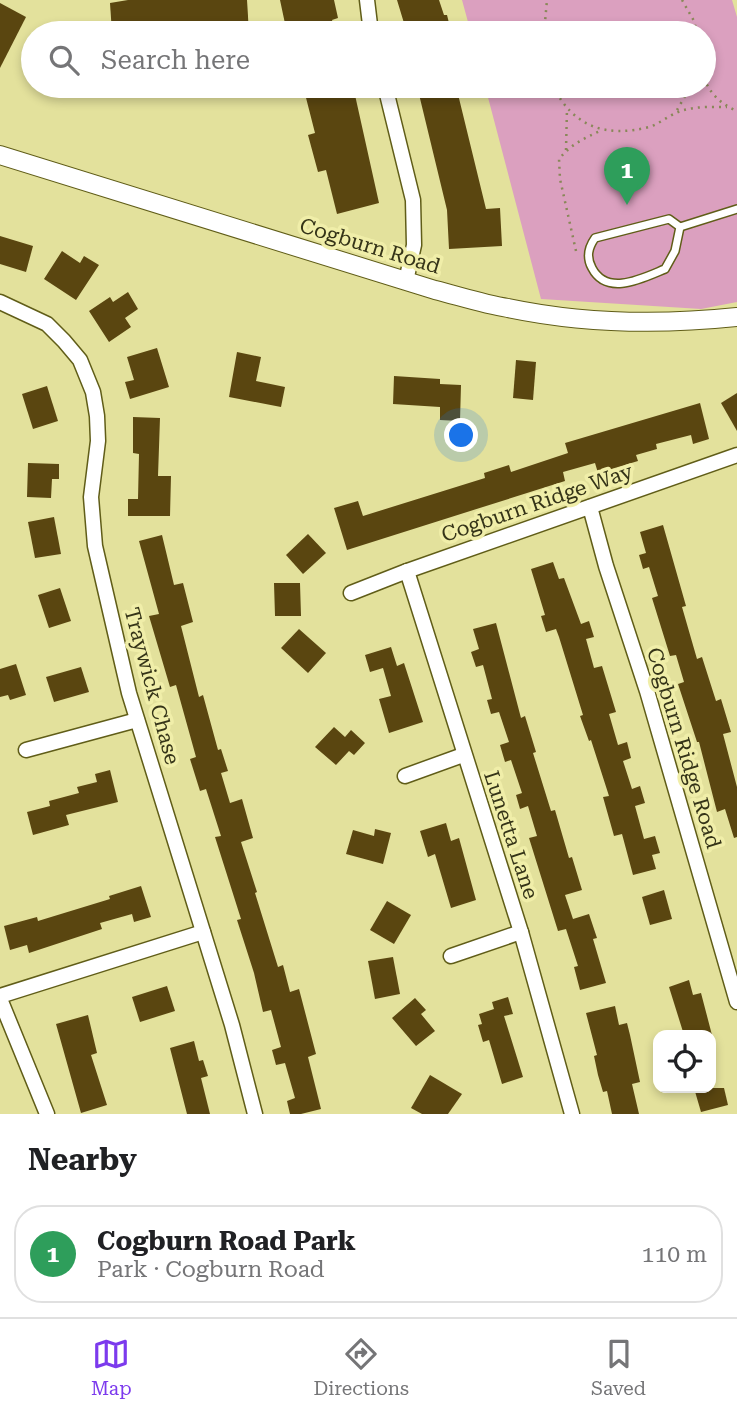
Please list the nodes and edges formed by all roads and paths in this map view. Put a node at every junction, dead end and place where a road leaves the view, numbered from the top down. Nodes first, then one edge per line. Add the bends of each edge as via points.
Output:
1 (367, 0) edge
2 (547, 0) edge
3 (682, 0) edge
4 (370, 21) edge
5 (545, 21) edge
6 (694, 21) edge
7 (716, 97) edge
8 (388, 98) edge
9 (559, 98) edge
10 (686, 98) edge
11 (727, 107) junction
12 (567, 108) junction
13 (737, 111) edge
14 (676, 112) junction
15 (603, 130) junction
16 (566, 150) junction
17 (0, 155) edge
18 (737, 209) edge
19 (680, 227) junction
20 (578, 260) dead end
21 (406, 281) junction
22 (0, 302) edge
23 (737, 317) edge
24 (737, 455) edge
25 (590, 507) junction
26 (407, 571) junction
27 (351, 593) dead end
28 (137, 720) junction
29 (26, 750) dead end
30 (463, 755) junction
31 (405, 776) dead end
32 (203, 932) junction
33 (521, 933) junction
34 (451, 956) dead end
35 (0, 997) edge
36 (737, 1002) edge
37 (47, 1114) edge
38 (255, 1114) edge
39 (572, 1114) edge

1 - 4 street
2 - 5 path
3 - 6 path
7 - 11 path
8 - 21 street via 413,200 414,245
9 - 12 path
10 - 14 path
11 - 13 path
11 - 14 path
12 - 15 path
12 - 16 path
14 - 15 path via 651,127 614,133
15 - 16 path
16 - 20 path via 559,159 560,179
17 - 21 street, Cogburn Road
18 - 19 lane
19 - 19 lane via 668,219 658,220 594,238 588,248 589,261 595,274 608,284 645,277 665,269 676,251
21 - 23 street, Cogburn Road via 507,308 568,318 692,322
22 - 28 street, Traywick Chase via 47,324 80,360 93,392 98,441 91,497 94,546
24 - 25 street, Cogburn Ridge Way
25 - 26 street, Cogburn Ridge Way
25 - 36 street, Cogburn Ridge Road
26 - 27 street, Cogburn Ridge Way
26 - 30 street, Lunetta Lane
28 - 29 street
28 - 32 street, Traywick Chase
30 - 31 street
30 - 33 street, Lunetta Lane
32 - 35 street
32 - 38 street, Traywick Chase
33 - 34 street
33 - 39 street, Lunetta Lane
35 - 37 street

